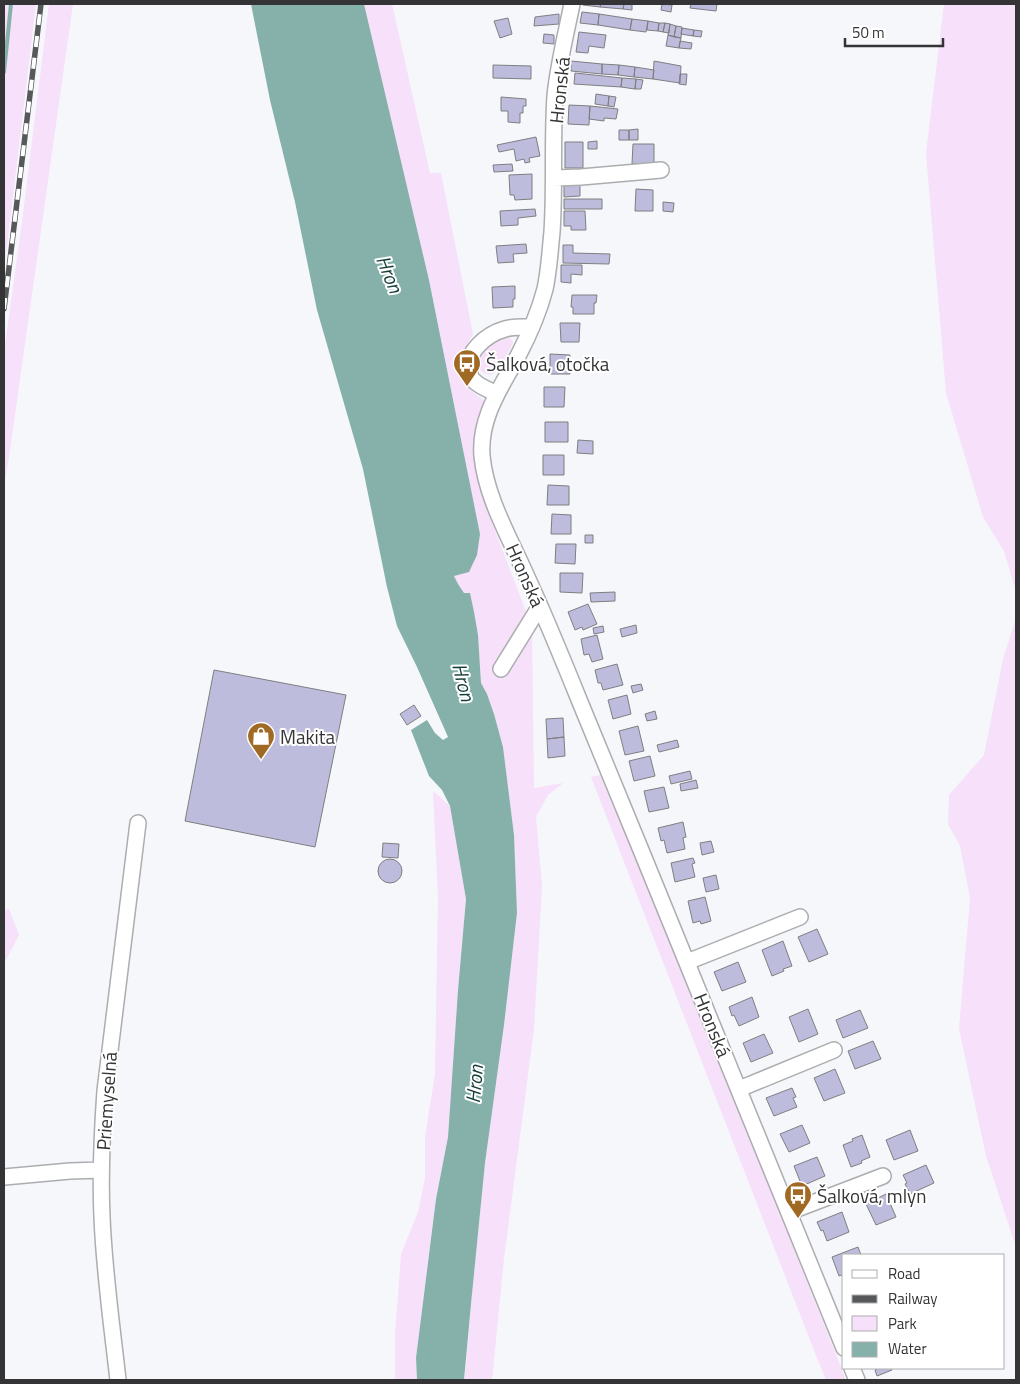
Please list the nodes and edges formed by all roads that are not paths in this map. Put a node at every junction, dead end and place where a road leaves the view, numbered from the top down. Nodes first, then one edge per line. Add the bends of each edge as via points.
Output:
1 (572, 4) edge
2 (661, 170) dead end
3 (554, 178) junction
4 (532, 327) junction
5 (496, 394) junction
6 (540, 606) junction
7 (501, 669) dead end
8 (138, 823) dead end
9 (800, 917) dead end
10 (687, 962) junction
11 (834, 1050) dead end
12 (739, 1089) junction
13 (101, 1170) junction
14 (883, 1176) dead end
15 (4, 1177) edge
16 (789, 1212) junction
17 (842, 1340) edge
18 (118, 1380) edge

1 - 3 street, Hronská via 555,95
2 - 3 street
3 - 4 street, Hronská via 550,258 545,288
4 - 5 street, Hronská
4 - 5 street via 503,329 490,335 473,352 468,369 471,379
5 - 6 street, Hronská via 482,436 489,490
6 - 7 street
6 - 10 street, Hronská
8 - 13 street, Priemyselná via 105,1091
9 - 10 street
10 - 12 street, Hronská
11 - 12 street
12 - 16 street, Hronská
13 - 15 street
13 - 18 street, Priemyselná via 104,1249
14 - 16 street
16 - 17 street, Hronská

